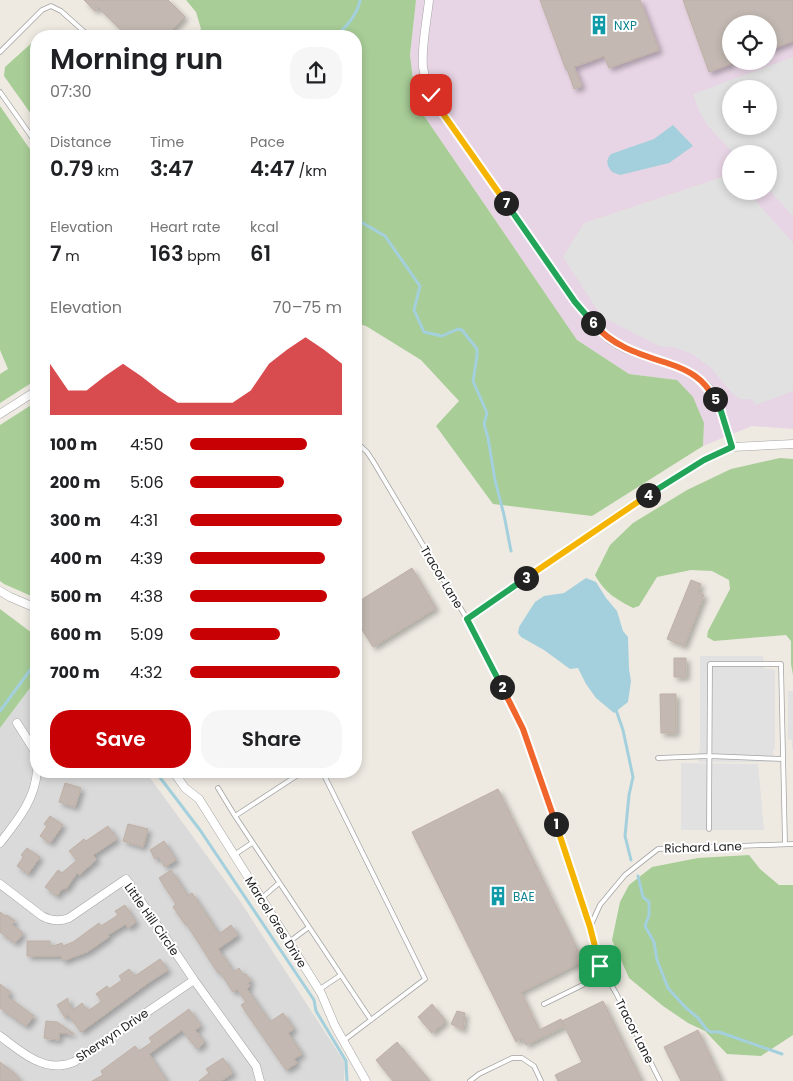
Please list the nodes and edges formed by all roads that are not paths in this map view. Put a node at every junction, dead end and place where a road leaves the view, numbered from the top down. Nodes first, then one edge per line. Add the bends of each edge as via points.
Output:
1 (429, 0) edge
2 (82, 30) edge
3 (0, 52) edge
4 (0, 92) edge
5 (30, 135) edge
6 (30, 395) edge
7 (0, 414) edge
8 (793, 444) edge
9 (362, 447) edge
10 (732, 447) junction
11 (0, 592) edge
12 (30, 605) edge
13 (467, 619) junction
14 (16, 723) dead end
15 (30, 744) edge
16 (709, 756) junction
17 (658, 758) dead end
18 (783, 758) junction
19 (36, 778) edge
20 (178, 778) edge
21 (294, 778) edge
22 (325, 778) edge
23 (218, 788) dead end
24 (235, 816) junction
25 (709, 829) dead end
26 (0, 843) edge
27 (252, 843) junction
28 (785, 844) junction
29 (793, 844) edge
30 (234, 855) junction
31 (279, 883) junction
32 (0, 884) edge
33 (261, 898) junction
34 (309, 927) junction
35 (590, 927) junction
36 (289, 942) junction
37 (605, 974) junction
38 (341, 975) junction
39 (194, 980) junction
40 (319, 989) junction
41 (544, 1004) dead end
42 (370, 1020) junction
43 (0, 1036) edge
44 (343, 1040) junction
45 (260, 1081) edge
46 (366, 1081) edge
47 (470, 1081) edge
48 (541, 1081) edge
49 (660, 1081) edge

1 - 10 street via 423,66 428,88 439,108 598,330 612,342 631,351 694,374 708,388 720,408
2 - 3 lane via 51,6 42,10
4 - 5 lane
6 - 7 street
8 - 10 street
9 - 13 lane, Tracor Lane
10 - 13 street via 704,460 634,504
11 - 12 street
13 - 35 lane, Tracor Lane via 523,729
14 - 15 street
16 - 17 lane
16 - 18 lane
16 - 18 lane via 710,664 781,664
16 - 25 lane
18 - 28 lane
19 - 26 street via 24,812
20 - 30 street, Marcel Gres Drive via 199,799
21 - 24 lane
22 - 42 lane via 425,979
23 - 24 lane
24 - 27 lane
27 - 30 lane
27 - 31 lane
28 - 29 lane, Richard Lane
28 - 35 lane, Richard Lane via 658,849 625,875 600,905
30 - 33 street, Marcel Gres Drive
31 - 33 lane
31 - 34 lane
32 - 39 street, Little Hill Circle via 42,916 55,921 69,918 126,879
33 - 36 street, Marcel Gres Drive
34 - 36 lane
34 - 38 lane
35 - 37 lane, Tracor Lane
36 - 40 street, Marcel Gres Drive
37 - 41 lane
37 - 49 lane, Tracor Lane
38 - 40 lane
38 - 42 lane
39 - 43 street, Sherwyn Drive via 74,1062 50,1065 35,1060
39 - 45 street, Little Hill Circle via 256,1066
40 - 44 street, Marcel Gres Drive
42 - 44 lane
44 - 46 street, Marcel Gres Drive
47 - 48 lane via 512,1058 522,1058 534,1066

